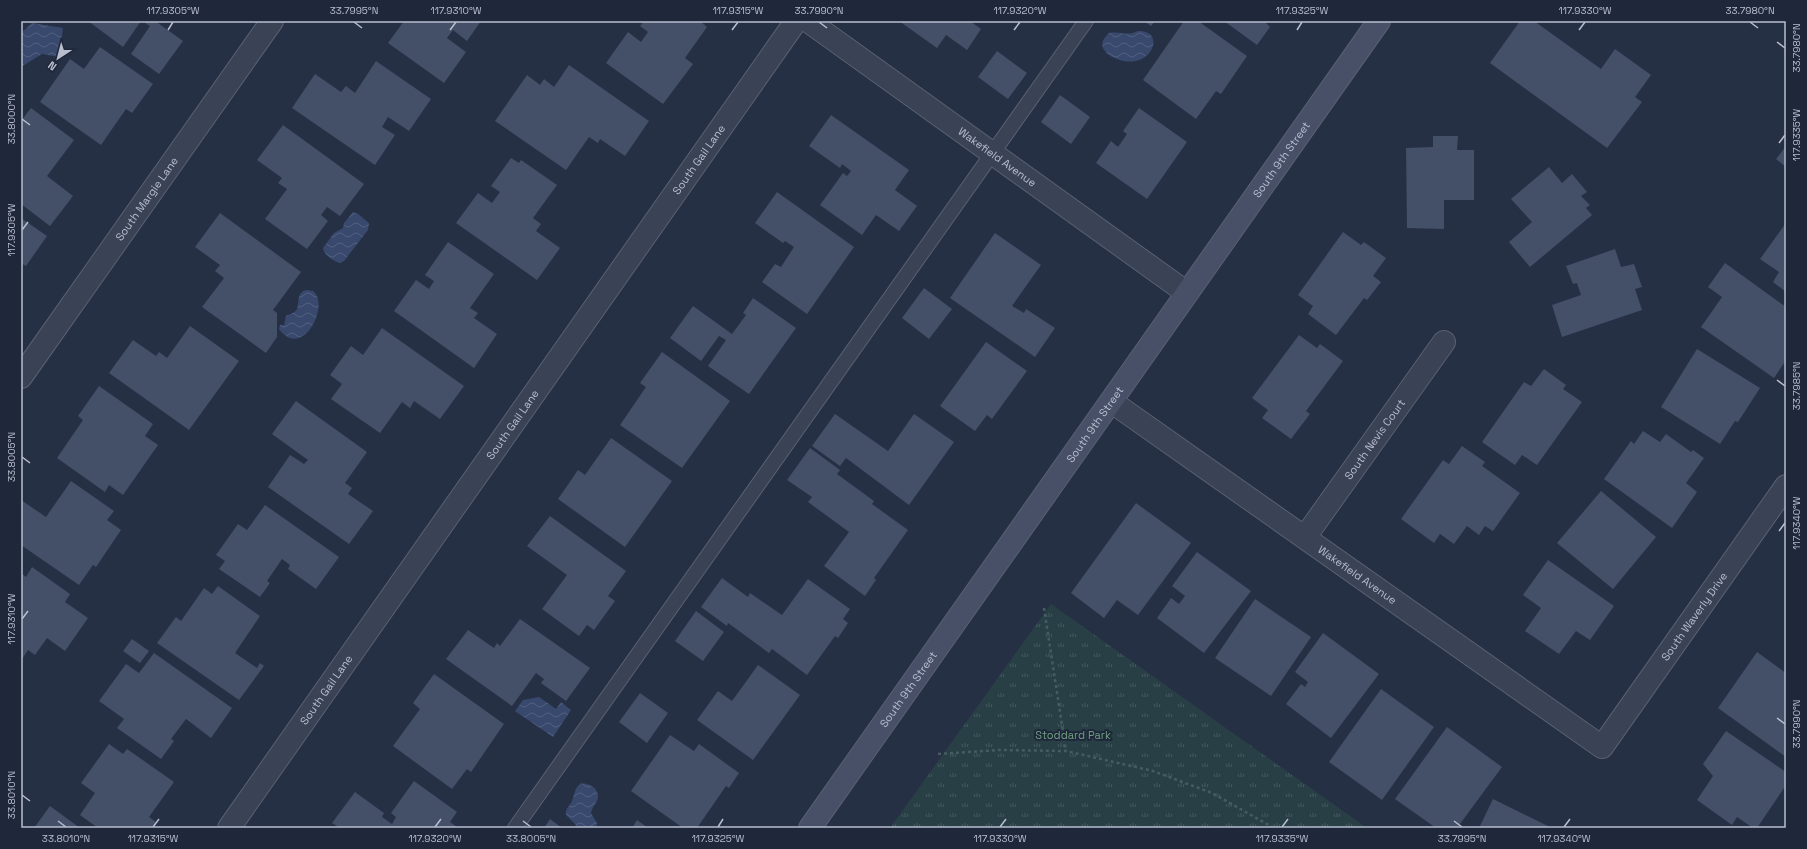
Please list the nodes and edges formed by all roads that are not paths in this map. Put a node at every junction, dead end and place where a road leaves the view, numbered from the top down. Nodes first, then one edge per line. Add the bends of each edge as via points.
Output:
1 (272, 21) edge
2 (796, 21) edge
3 (808, 21) edge
4 (1086, 21) edge
5 (1379, 21) edge
6 (994, 154) junction
7 (1187, 293) junction
8 (1444, 342) dead end
9 (21, 377) edge
10 (1112, 402) junction
11 (1786, 486) edge
12 (1305, 537) junction
13 (1602, 747) joint
14 (229, 828) edge
15 (515, 828) edge
16 (810, 828) edge

1 - 9 street, South Margie Lane
2 - 14 street, South Gail Lane
3 - 6 street, Wakefield Avenue
4 - 6 lane
5 - 7 street, South 9th Street
6 - 7 street, Wakefield Avenue
6 - 15 lane
7 - 10 street, South 9th Street
8 - 12 street, South Nevis Court
10 - 12 street, Wakefield Avenue
10 - 16 street, South 9th Street
11 - 13 street, South Waverly Drive
12 - 13 street, Wakefield Avenue

